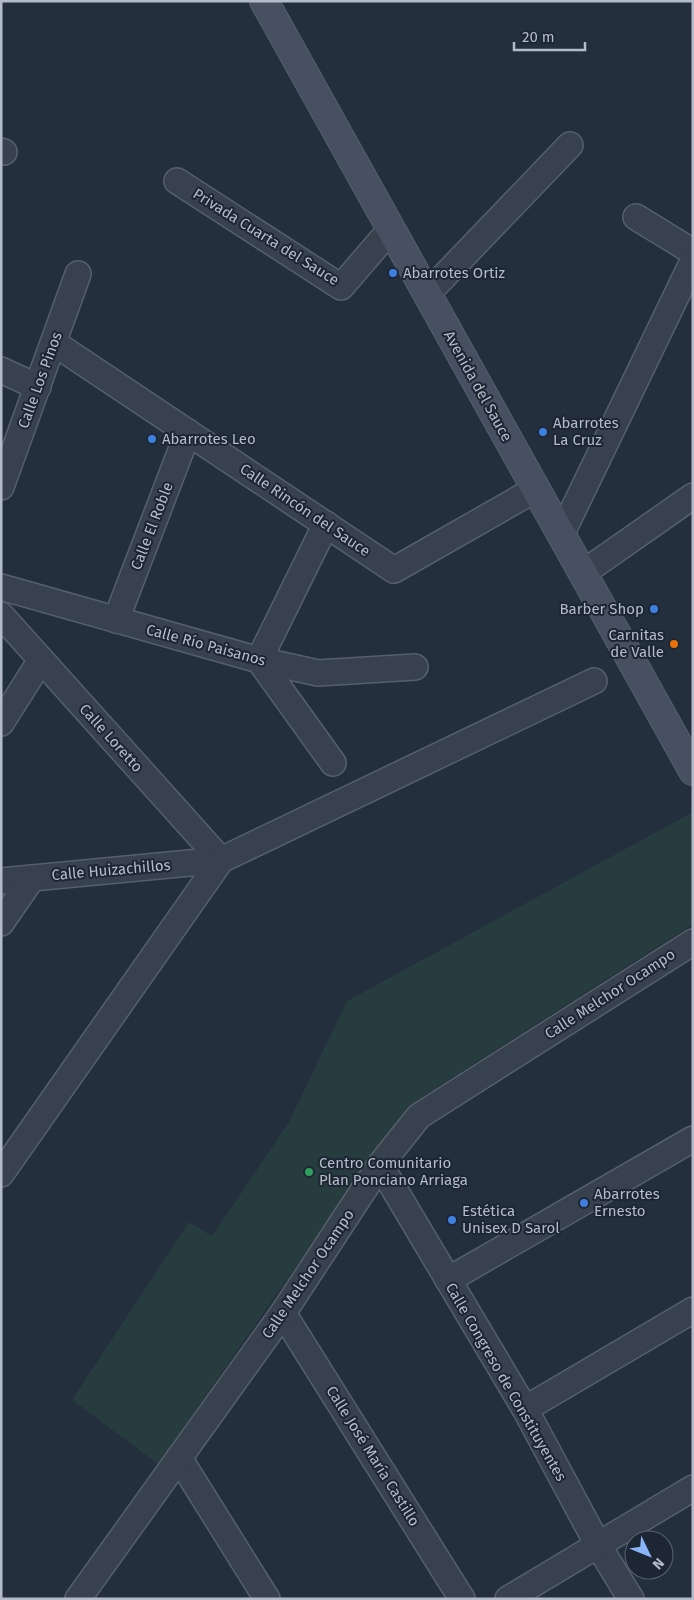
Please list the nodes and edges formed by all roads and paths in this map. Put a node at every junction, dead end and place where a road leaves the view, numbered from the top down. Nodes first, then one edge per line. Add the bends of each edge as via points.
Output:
1 (264, 1) edge
2 (570, 145) dead end
3 (177, 181) dead end
4 (636, 218) dead end
5 (390, 229) junction
6 (693, 252) edge
7 (693, 261) edge
8 (78, 274) dead end
9 (427, 294) junction
10 (54, 343) junction
11 (1, 370) edge
12 (38, 387) junction
13 (188, 432) junction
14 (1, 487) edge
15 (536, 489) junction
16 (693, 496) edge
17 (326, 524) junction
18 (561, 535) junction
19 (583, 573) junction
20 (1, 587) edge
21 (1, 616) edge
22 (116, 620) junction
23 (41, 660) junction
24 (259, 660) junction
25 (414, 667) dead end
26 (594, 681) dead end
27 (1, 723) edge
28 (333, 762) dead end
29 (693, 770) edge
30 (221, 860) junction
31 (32, 878) junction
32 (1, 881) edge
33 (1, 923) edge
34 (693, 942) edge
35 (693, 1139) edge
36 (380, 1166) junction
37 (1, 1174) edge
38 (448, 1280) junction
39 (693, 1310) edge
40 (284, 1313) junction
41 (525, 1409) junction
42 (179, 1458) junction
43 (693, 1488) edge
44 (598, 1545) junction
45 (80, 1598) edge
46 (267, 1599) edge
47 (462, 1599) edge
48 (508, 1599) edge
49 (631, 1599) edge

1 - 5 main road, Avenida del Sauce
2 - 9 street
3 - 5 street, Privada Cuarta del Sauce via 341,287
4 - 6 street
5 - 9 main road, Avenida del Sauce
7 - 18 street
8 - 10 street, Calle Los Pinos
9 - 15 main road, Avenida del Sauce
10 - 12 street, Calle Los Pinos
10 - 13 street, Calle Rincón del Sauce
11 - 12 street
12 - 14 street, Calle Los Pinos
13 - 17 street, Calle Rincón del Sauce
13 - 22 street, Calle El Roble
15 - 17 street, Calle Rincón del Sauce via 394,570
15 - 18 main road, Avenida del Sauce
16 - 19 street
17 - 24 street
18 - 19 main road, Avenida del Sauce
19 - 29 main road, Avenida del Sauce
20 - 22 street, Calle Río Paisanos
21 - 23 street, Calle Loretto
22 - 24 street, Calle Río Paisanos
23 - 27 street
23 - 30 street, Calle Loretto
24 - 25 street, Calle Río Paisanos via 318,673
24 - 28 street
26 - 30 street
30 - 31 street, Calle Huizachillos
30 - 37 street
31 - 32 street, Calle Huizachillos
31 - 33 street
34 - 36 street, Calle Melchor Ocampo via 418,1116
35 - 38 street
36 - 38 street, Calle Congreso de Constituyentes
36 - 40 street, Calle Melchor Ocampo
38 - 41 street, Calle Congreso de Constituyentes
39 - 41 street
40 - 42 street, Calle Melchor Ocampo
40 - 47 street, Calle José María Castillo
41 - 44 street, Calle Congreso de Constituyentes
42 - 45 street, Calle Melchor Ocampo
42 - 46 street
43 - 44 street
44 - 48 street
44 - 49 street, Calle Congreso de Constituyentes

